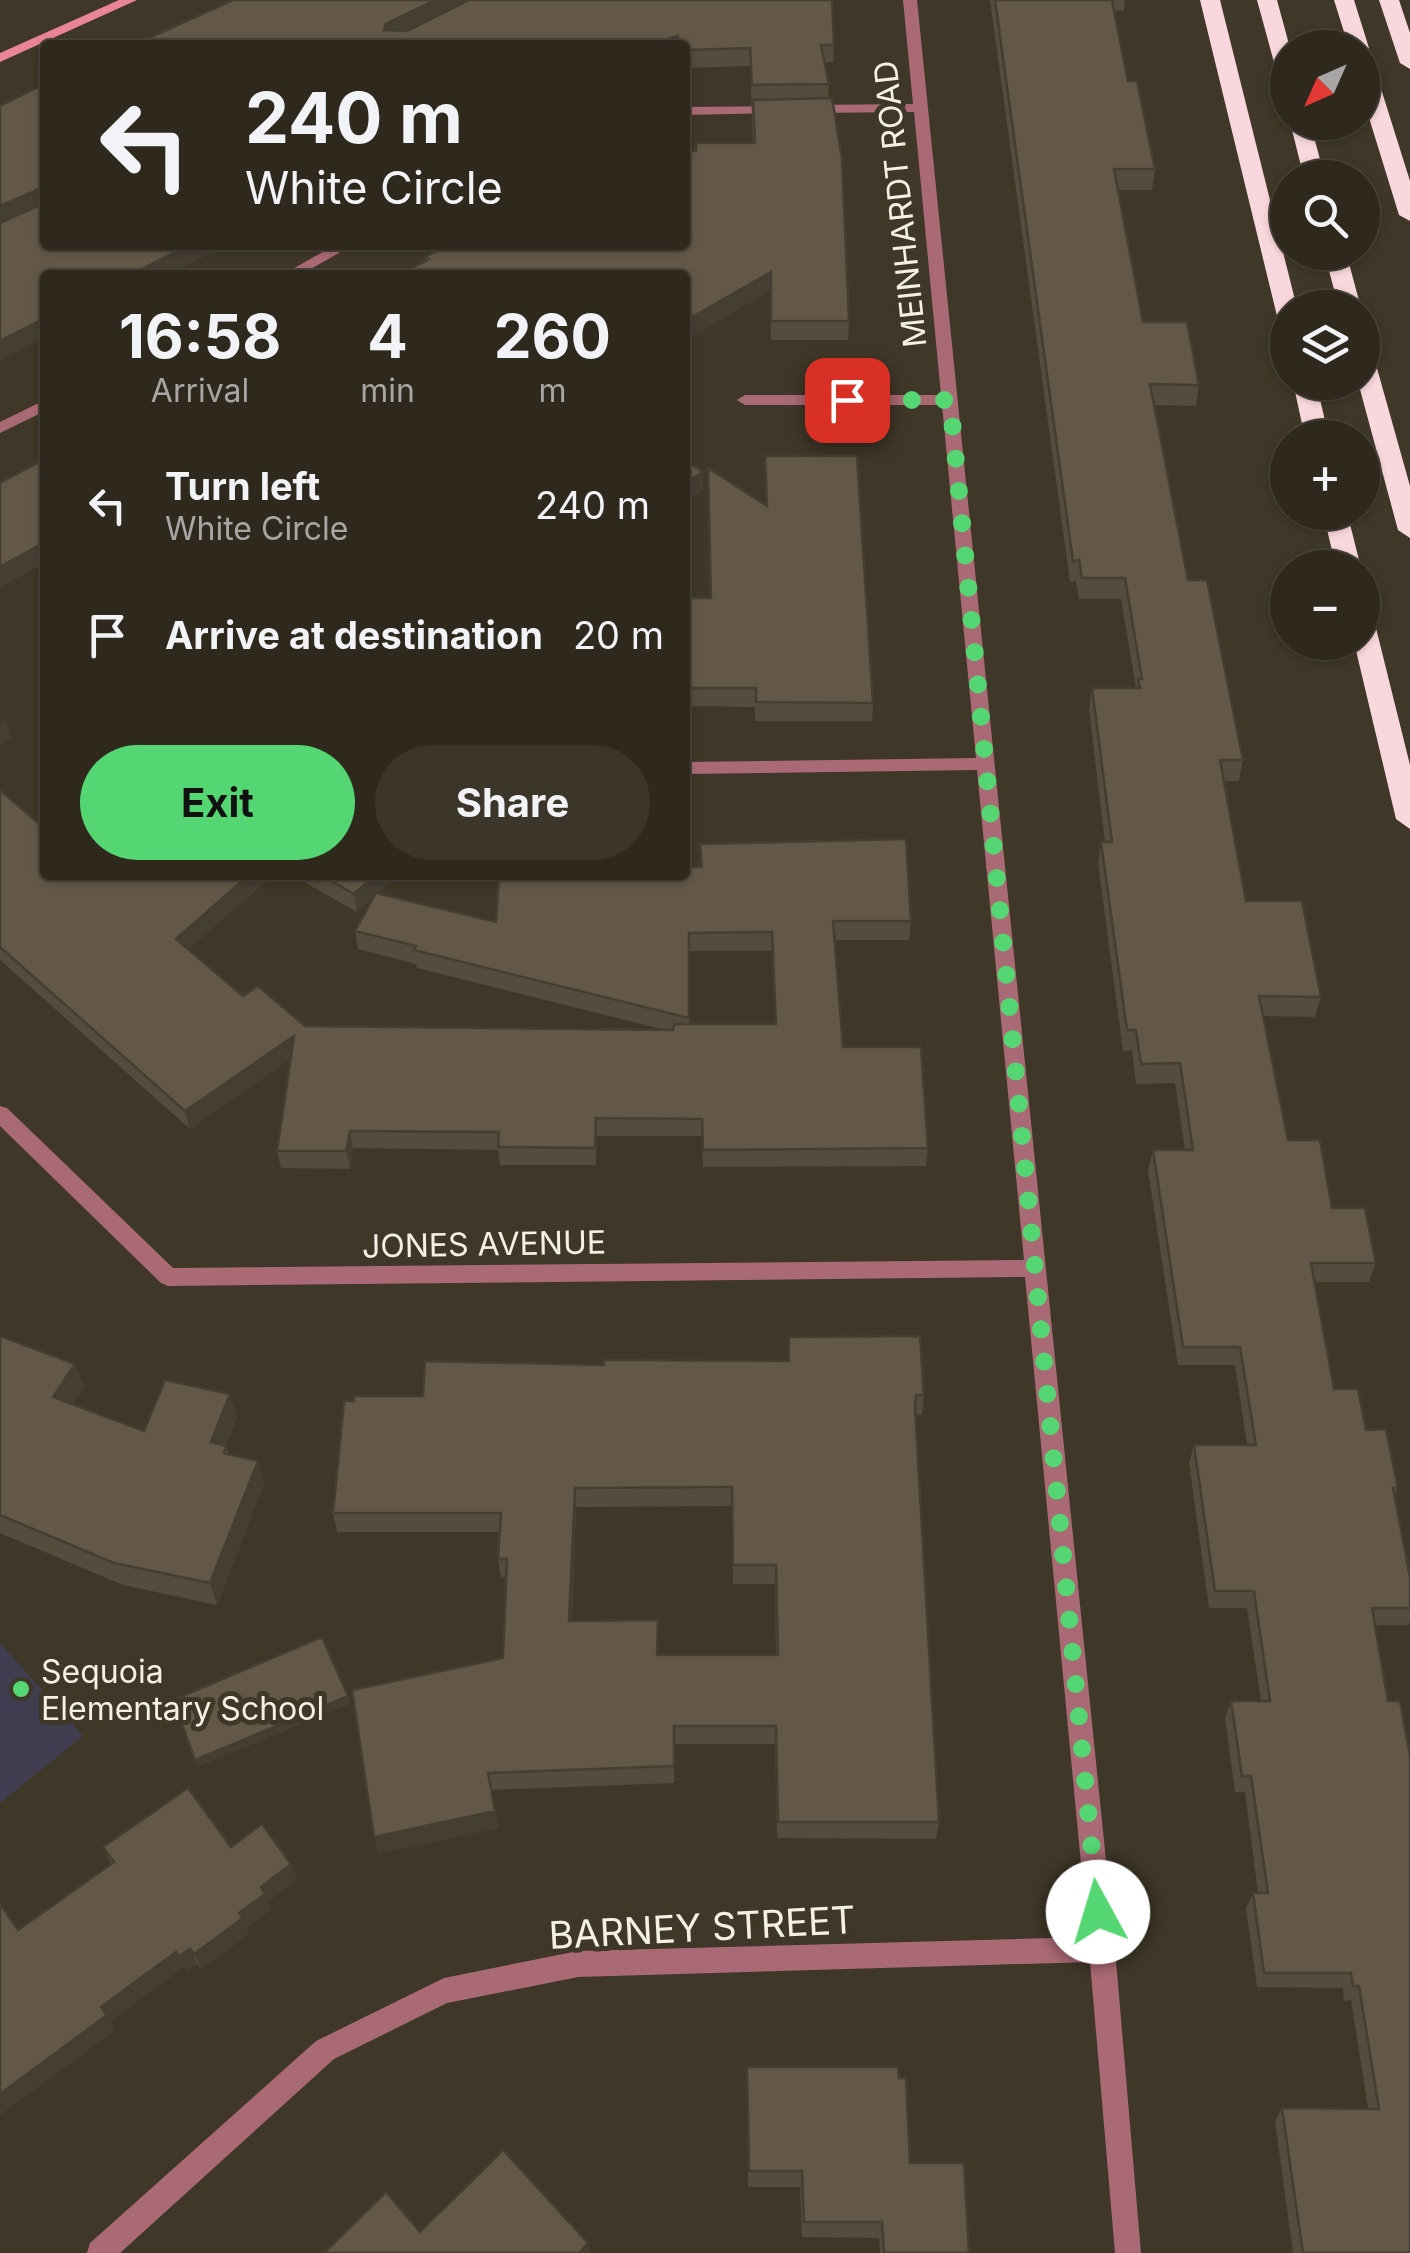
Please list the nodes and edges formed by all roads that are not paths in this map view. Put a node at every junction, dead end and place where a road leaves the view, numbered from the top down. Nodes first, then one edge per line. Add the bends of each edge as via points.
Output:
1 (130, 0) edge
2 (910, 0) edge
3 (1210, 0) edge
4 (1267, 0) edge
5 (1344, 0) edge
6 (1389, 0) edge
7 (1275, 30) edge
8 (1353, 30) edge
9 (40, 40) edge
10 (40, 40) edge
11 (0, 58) edge
12 (1410, 63) edge
13 (920, 108) junction
14 (690, 112) edge
15 (1380, 118) edge
16 (1410, 214) edge
17 (336, 250) edge
18 (298, 270) edge
19 (1282, 290) edge
20 (745, 400) dead end
21 (950, 400) junction
22 (1375, 400) edge
23 (40, 407) edge
24 (0, 428) edge
25 (1410, 530) edge
26 (1371, 660) edge
27 (985, 764) junction
28 (690, 768) edge
29 (1410, 819) edge
30 (0, 1114) edge
31 (1035, 1268) junction
32 (1102, 1949) junction
33 (100, 2253) edge
34 (1128, 2253) edge

1 - 10 main road
2 - 13 street, MEINHARDT ROAD
3 - 19 highway
4 - 7 highway
5 - 8 highway
6 - 12 highway
9 - 11 main road
13 - 14 street
13 - 21 street, MEINHARDT ROAD
15 - 16 highway
17 - 18 street
20 - 21 street
21 - 27 street, MEINHARDT ROAD
22 - 25 highway
23 - 24 street
26 - 29 highway
27 - 28 street
27 - 31 street, MEINHARDT ROAD
30 - 31 street, JONES AVENUE via 168,1277
31 - 32 street, MEINHARDT ROAD
32 - 33 street, BARNEY STREET via 578,1964 444,1991 324,2050
32 - 34 street, MEINHARDT ROAD

